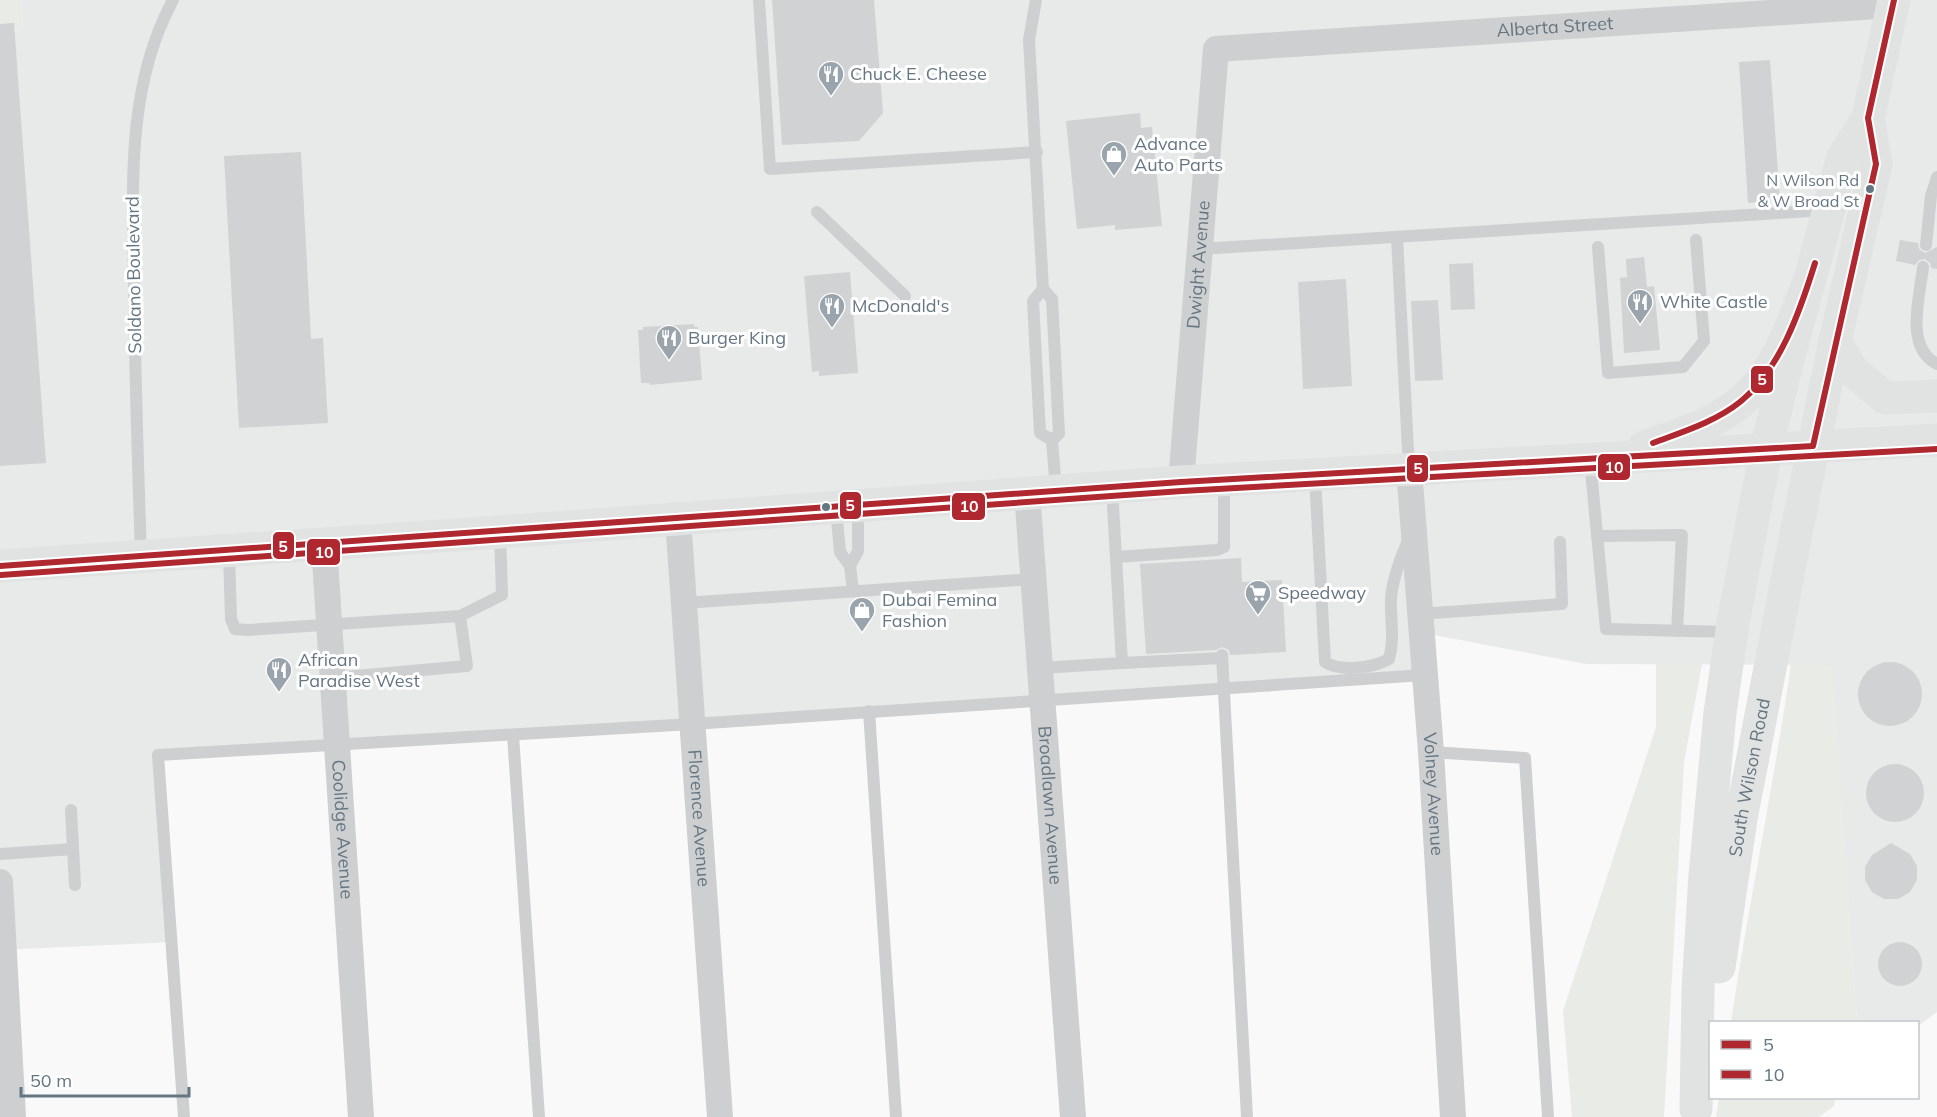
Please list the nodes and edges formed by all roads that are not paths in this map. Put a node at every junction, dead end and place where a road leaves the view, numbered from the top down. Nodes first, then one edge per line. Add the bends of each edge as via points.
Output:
1 (172, 0) edge
2 (759, 0) edge
3 (1036, 0) edge
4 (1893, 3) edge
5 (1216, 49) joint
6 (1868, 118) junction
7 (1037, 152) junction
8 (1937, 177) edge
9 (1828, 210) junction
10 (816, 212) dead end
11 (1397, 237) junction
12 (1696, 240) dead end
13 (1926, 245) dead end
14 (1598, 247) dead end
15 (1200, 249) junction
16 (1923, 267) dead end
17 (1810, 279) junction
18 (1043, 289) junction
19 (905, 296) dead end
20 (1835, 341) junction
21 (1937, 364) edge
22 (1937, 396) edge
23 (1052, 440) junction
24 (1937, 440) edge
25 (1813, 447) junction
26 (1766, 450) junction
27 (1603, 458) junction
28 (1409, 469) junction
29 (1315, 474) junction
30 (1224, 479) junction
31 (1180, 482) junction
32 (1112, 487) junction
33 (1042, 492) junction
34 (847, 507) junction
35 (678, 519) junction
36 (1413, 529) junction
37 (500, 532) junction
38 (1597, 536) junction
39 (1560, 542) dead end
40 (324, 544) junction
41 (229, 550) junction
42 (141, 557) junction
43 (1116, 557) junction
44 (0, 566) edge
45 (850, 566) junction
46 (1034, 579) junction
47 (853, 591) junction
48 (684, 603) junction
49 (1419, 614) junction
50 (460, 616) junction
51 (329, 625) junction
52 (1677, 631) junction
53 (1732, 632) junction
54 (1122, 663) junction
55 (1041, 668) junction
56 (1424, 675) junction
57 (333, 678) junction
58 (1223, 687) junction
59 (1043, 699) junction
60 (869, 711) junction
61 (692, 724) junction
62 (513, 735) junction
63 (337, 745) junction
64 (1431, 752) junction
65 (71, 810) dead end
66 (73, 849) junction
67 (0, 854) edge
68 (0, 882) edge
69 (75, 885) dead end
70 (1710, 1021) edge
71 (1709, 1028) edge
72 (1696, 1113) edge
73 (13, 1117) edge
74 (184, 1117) edge
75 (361, 1117) edge
76 (539, 1117) edge
77 (720, 1117) edge
78 (896, 1117) edge
79 (1073, 1117) edge
80 (1247, 1117) edge
81 (1453, 1117) edge
82 (1548, 1117) edge

1 - 42 lane, Soldano Boulevard via 157,29 141,84 132,158
2 - 7 lane via 770,170
3 - 7 lane via 1029,40
4 - 5 street, Alberta Street
4 - 6 main road
5 - 15 street, Dwight Avenue
6 - 9 main road via 1843,157
6 - 20 main road, South Wilson Road via 1876,164
7 - 18 lane
8 - 13 lane
9 - 11 lane
9 - 17 main road
10 - 19 lane
11 - 15 lane
11 - 28 lane
12 - 14 lane via 1704,341 1683,367 1608,373
15 - 31 street, Dwight Avenue
16 - 21 lane via 1917,337 1921,351
17 - 26 main road, South Wilson Road
17 - 27 main road via 1770,373 1755,390 1709,423
18 - 23 lane via 1052,299 1059,434
18 - 23 lane via 1033,300 1040,434
20 - 22 main road via 1851,369 1885,398
20 - 25 main road, South Wilson Road
23 - 33 lane
24 - 25 main road
25 - 26 main road
25 - 70 main road, South Wilson Road via 1741,819
26 - 27 main road
26 - 53 main road, South Wilson Road
27 - 28 main road
27 - 38 lane
28 - 29 main road
28 - 36 street, Volney Avenue
29 - 30 main road
29 - 36 lane via 1324,662 1332,667 1378,665 1389,659 1392,596 1398,564
30 - 31 main road
30 - 43 lane via 1226,537 1217,555
31 - 32 main road
32 - 33 main road
32 - 43 lane
33 - 34 main road
33 - 46 street, Broadlawn Avenue
34 - 35 main road
34 - 45 lane via 858,551
34 - 45 lane via 840,552
35 - 37 main road
35 - 48 street, Florence Avenue
36 - 49 street, Volney Avenue
37 - 40 main road
37 - 50 lane via 502,595
38 - 52 lane via 1606,629
38 - 52 lane via 1682,535
39 - 49 lane via 1562,604
40 - 41 main road
40 - 51 street, Coolidge Avenue
41 - 42 main road
41 - 51 lane via 231,619 235,629
42 - 44 main road
43 - 54 lane
45 - 47 lane
46 - 47 lane
46 - 55 street, Broadlawn Avenue
47 - 48 lane
48 - 61 street, Florence Avenue
49 - 56 street, Volney Avenue
50 - 51 lane
50 - 57 lane via 467,666
51 - 57 street, Coolidge Avenue
52 - 53 lane
53 - 72 main road, South Wilson Road via 1705,875
54 - 55 lane
54 - 58 lane via 1222,657
55 - 59 street, Broadlawn Avenue
56 - 58 lane
56 - 64 street, Volney Avenue
57 - 63 street, Coolidge Avenue
58 - 59 lane
58 - 80 lane
59 - 60 lane
59 - 79 street, Broadlawn Avenue
60 - 61 lane
60 - 78 lane
61 - 62 lane
61 - 77 street, Florence Avenue
62 - 63 lane
62 - 76 lane
63 - 74 lane via 158,754
63 - 75 street, Coolidge Avenue
64 - 81 street, Volney Avenue
64 - 82 lane via 1525,758
65 - 66 lane
66 - 67 lane
66 - 69 lane
68 - 73 street
71 - 72 main road, South Wilson Road

